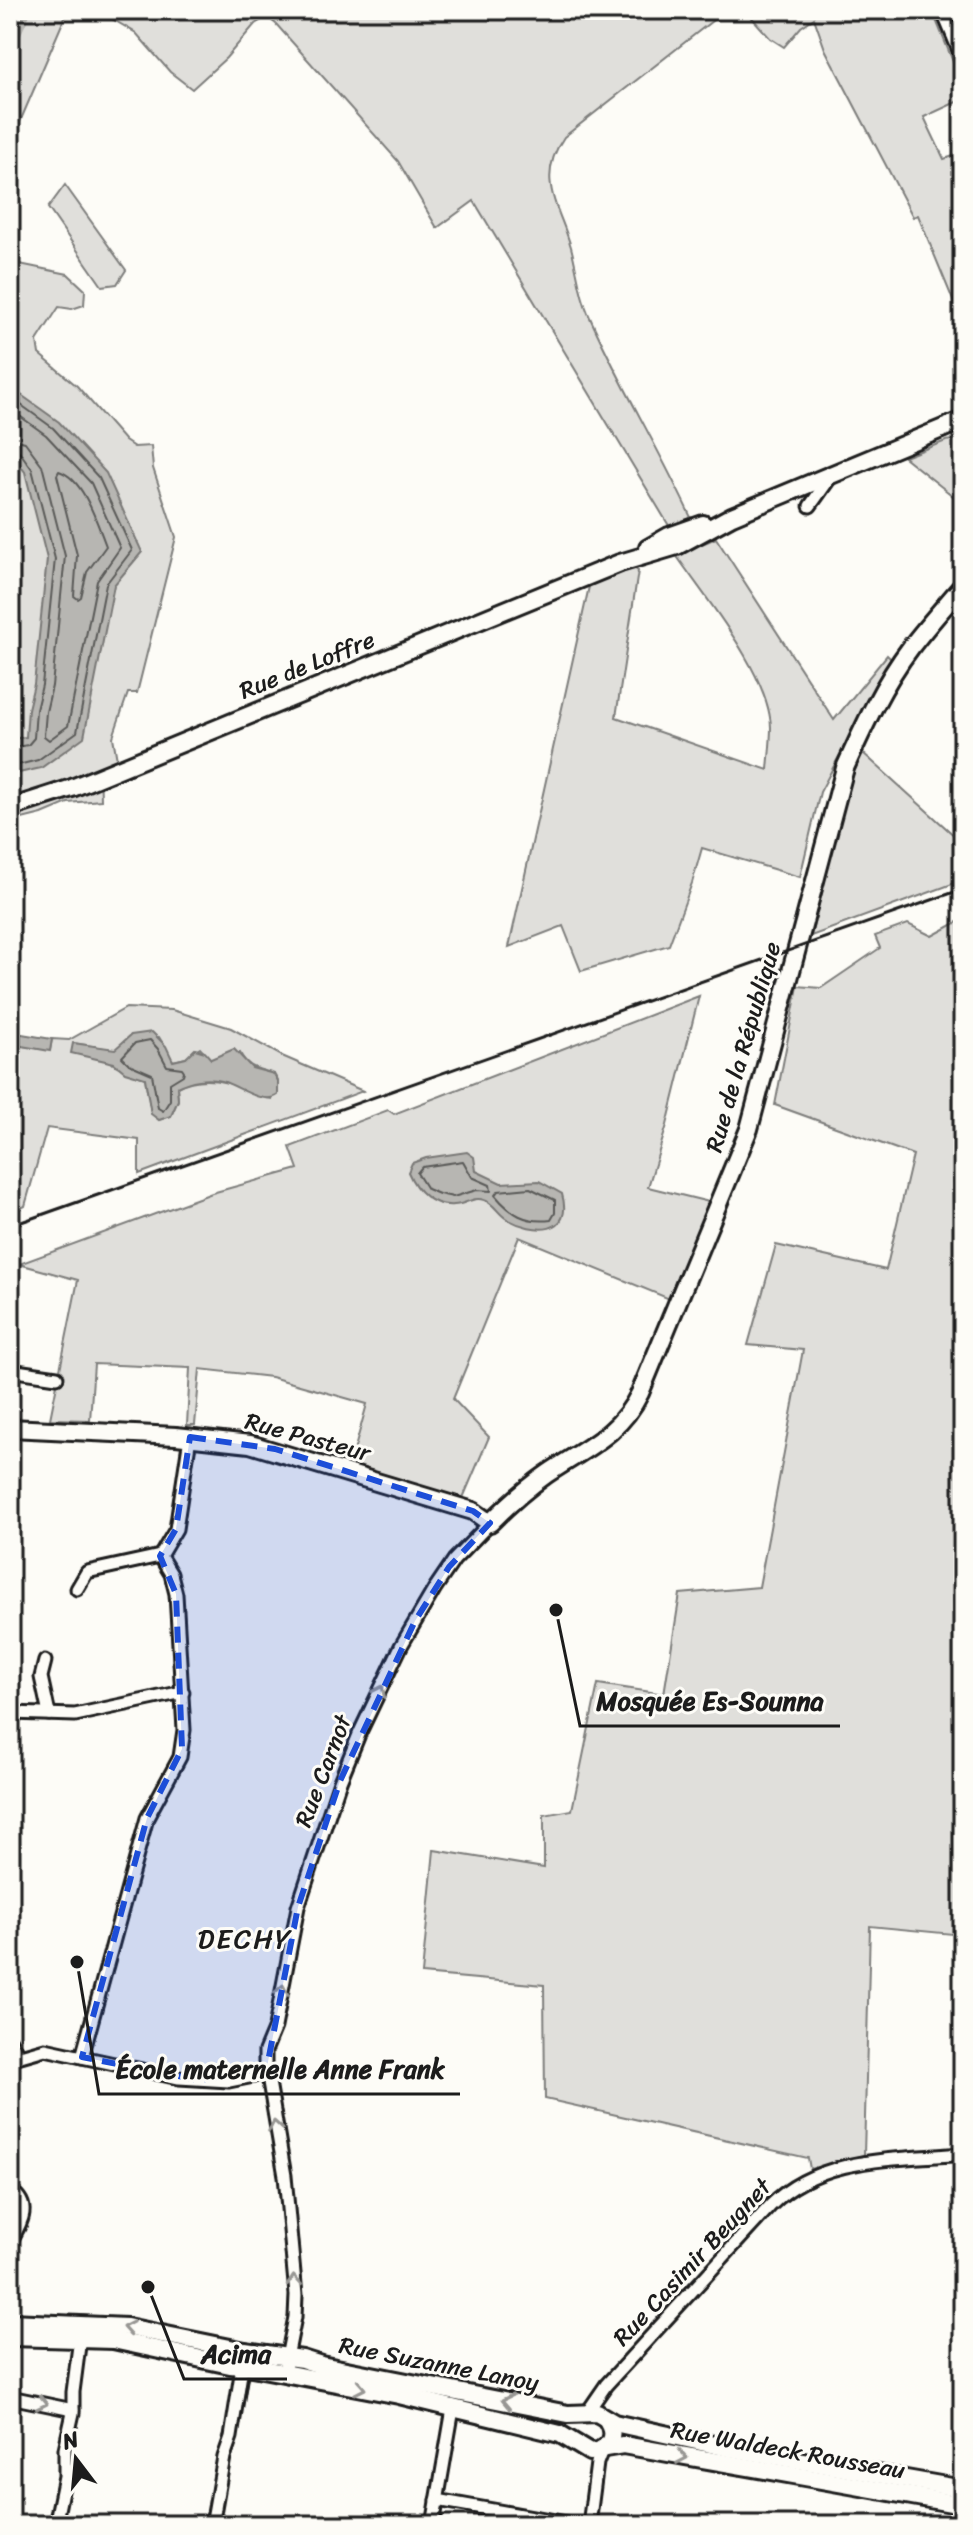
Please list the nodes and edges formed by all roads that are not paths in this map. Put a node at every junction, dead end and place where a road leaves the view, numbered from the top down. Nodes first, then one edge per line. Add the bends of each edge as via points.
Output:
1 (942, 10) edge
2 (963, 60) edge
3 (963, 420) edge
4 (963, 429) edge
5 (917, 441) junction
6 (833, 475) junction
7 (810, 506) dead end
8 (963, 585) edge
9 (10, 808) edge
10 (10, 1370) edge
11 (57, 1377) dead end
12 (10, 1428) edge
13 (190, 1437) junction
14 (490, 1523) junction
15 (160, 1556) junction
16 (77, 1589) dead end
17 (45, 1661) dead end
18 (183, 1692) junction
19 (10, 1713) edge
20 (49, 1714) junction
21 (10, 2040) edge
22 (14, 2057) edge
23 (82, 2057) junction
24 (266, 2070) junction
25 (963, 2154) edge
26 (10, 2190) edge
27 (10, 2242) edge
28 (10, 2322) edge
29 (10, 2337) edge
30 (80, 2338) junction
31 (243, 2358) junction
32 (285, 2366) junction
33 (609, 2382) junction
34 (10, 2397) edge
35 (453, 2409) junction
36 (73, 2410) junction
37 (585, 2415) junction
38 (606, 2418) junction
39 (579, 2446) junction
40 (604, 2449) junction
41 (594, 2487) junction
42 (963, 2489) edge
43 (437, 2500) junction
44 (963, 2505) edge
45 (55, 2525) edge
46 (212, 2525) edge
47 (433, 2525) edge
48 (578, 2525) edge
49 (589, 2525) edge

1 - 2 street
3 - 5 main road, Rue de Loffre
4 - 5 main road, Rue de Loffre
5 - 6 main road, Rue de Loffre
6 - 7 street
6 - 9 main road, Rue de Loffre via 669,536 620,563 72,788
8 - 14 main road, Rue de la République via 897,667 845,768 749,1129 636,1402 611,1433 541,1479
10 - 11 street
12 - 13 main road, Rue Pasteur
13 - 14 main road, Rue Pasteur via 275,1449 473,1511
13 - 15 street via 176,1529
24 -> 14 street, Rue Carnot via 265,2054 298,1907 350,1756 415,1621 449,1567
15 - 16 street via 87,1572
15 - 18 street via 175,1589
17 - 20 street via 41,1677
18 - 20 street via 75,1715
18 - 23 street via 180,1757 147,1818
19 - 20 street
21 - 22 street
22 - 23 street via 45,2049
23 - 24 street via 198,2080 229,2081 254,2076 255,2067
32 -> 24 street via 296,2295 285,2176
25 - 33 street, Rue Casimir Beugnet via 858,2164 810,2177 788,2190
26 - 27 street via 24,2208
31 -> 28 main road via 112,2325
29 - 30 main road
30 - 31 main road
30 - 36 street
31 - 32 main road
31 - 46 street
32 -> 35 main road, Rue Suzanne Lanoy
37 -> 32 main road, Rue Suzanne Lanoy via 302,2359
33 - 37 street, Rue Casimir Beugnet
33 - 38 street, Rue Casimir Beugnet via 603,2400
34 -> 36 street
35 - 39 main road, Rue Suzanne Lanoy via 560,2434
35 - 43 street
36 - 45 street
37 - 38 main road
37 - 39 main road via 574,2425
38 - 40 main road via 612,2433
38 - 42 main road, Rue Waldeck Rousseau via 754,2453
39 - 40 main road via 592,2452
39 - 41 street
40 - 41 street
40 -> 44 main road, Rue Waldeck Rousseau via 623,2445
41 - 49 street
43 - 47 street
43 - 48 street

